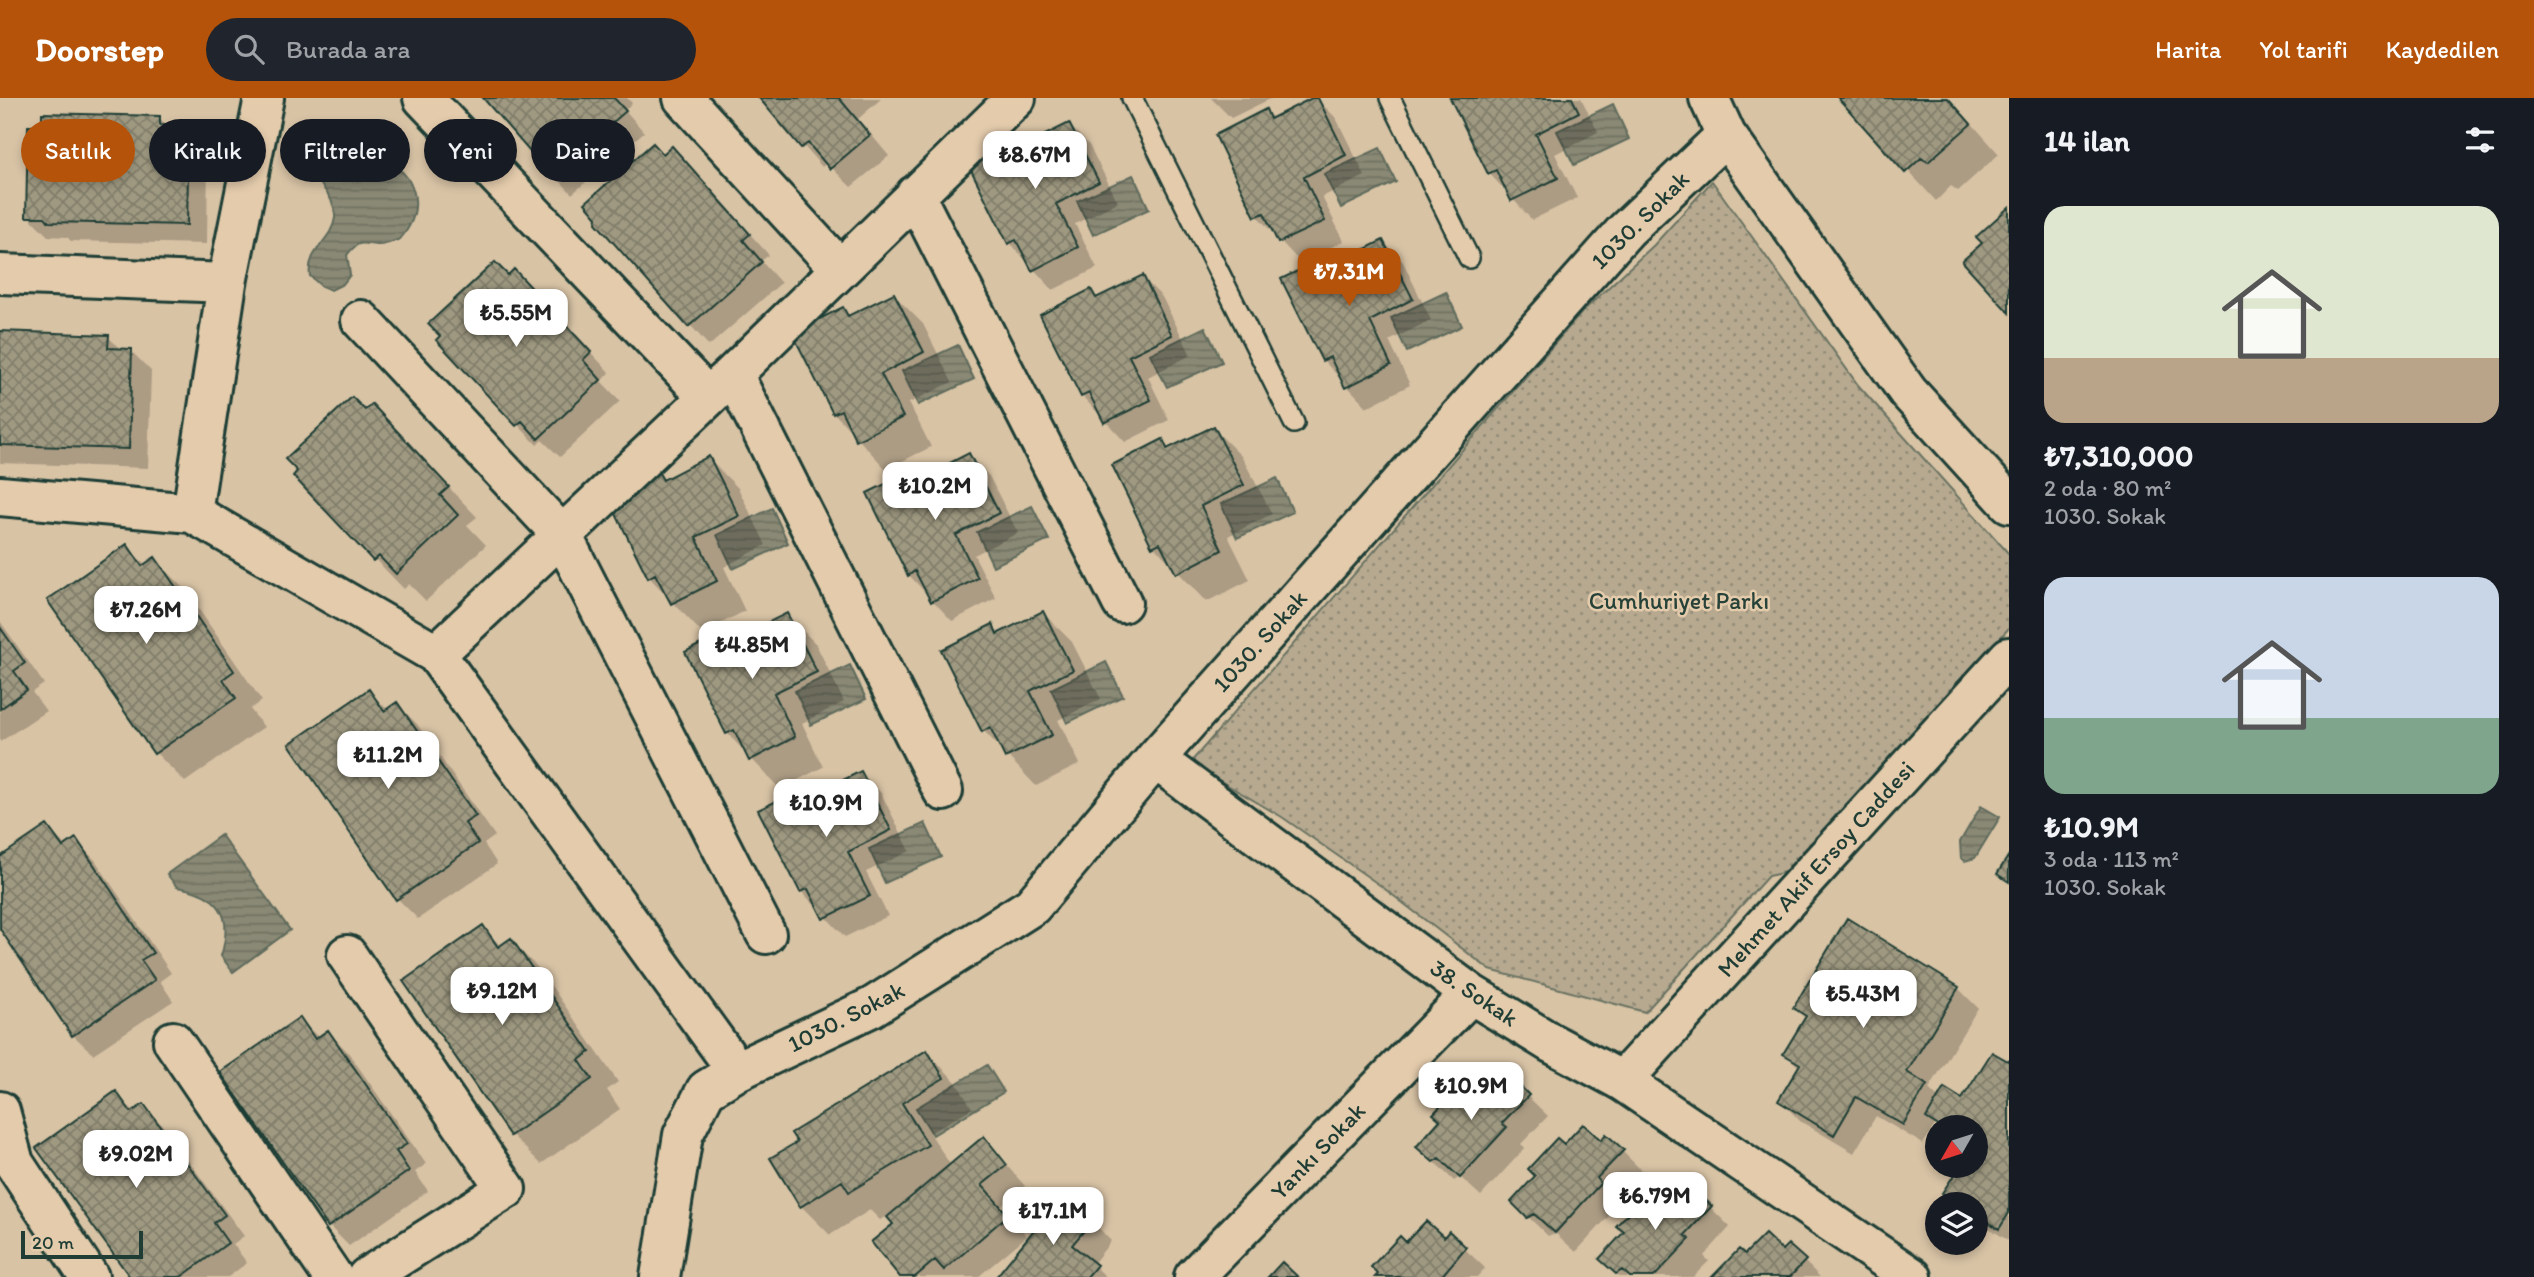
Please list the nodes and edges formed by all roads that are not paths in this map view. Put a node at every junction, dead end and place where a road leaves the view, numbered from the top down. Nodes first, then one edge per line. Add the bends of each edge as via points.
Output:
1 (264, 98) edge
2 (423, 98) edge
3 (683, 98) edge
4 (1016, 98) edge
5 (1132, 98) edge
6 (1390, 98) edge
7 (1709, 98) edge
8 (1727, 135) junction
9 (915, 195) junction
10 (1469, 258) dead end
11 (839, 268) junction
12 (0, 274) edge
13 (227, 283) junction
14 (360, 320) dead end
15 (720, 386) junction
16 (1294, 424) dead end
17 (0, 496) edge
18 (2009, 503) edge
19 (192, 513) junction
20 (562, 535) junction
21 (1122, 603) dead end
22 (436, 654) junction
23 (2009, 657) edge
24 (1155, 759) junction
25 (943, 791) dead end
26 (766, 934) dead end
27 (347, 955) dead end
28 (1471, 994) junction
29 (173, 1041) dead end
30 (737, 1071) junction
31 (1622, 1081) junction
32 (0, 1111) edge
33 (89, 1277) edge
34 (333, 1277) edge
35 (366, 1277) edge
36 (660, 1277) edge
37 (1194, 1277) edge
38 (1912, 1277) edge

1 - 13 street
2 - 15 street
3 - 11 street
4 - 9 street
5 - 16 lane
6 - 10 lane
7 - 8 street
8 - 18 street via 1908,392
8 - 24 street, 1030. Sokak via 1626,230
9 - 11 street
9 - 21 street
11 - 15 street
12 - 13 street
13 - 19 street
14 - 20 street
15 - 20 street
15 - 25 street
17 - 19 street
19 - 22 street
20 - 22 street
20 - 26 street
22 - 30 street
23 - 31 street, Mehmet Akif Ersoy Caddesi
24 - 28 street, 38. Sokak
24 - 30 street, 1030. Sokak via 1032,906 872,1007
27 - 35 street via 506,1189
28 - 31 street, 38. Sokak
28 - 37 street, Yankı Sokak
29 - 34 street
30 - 36 street, 1030. Sokak via 706,1090 683,1135
31 - 38 street, 38. Sokak
32 - 33 street via 14,1163

